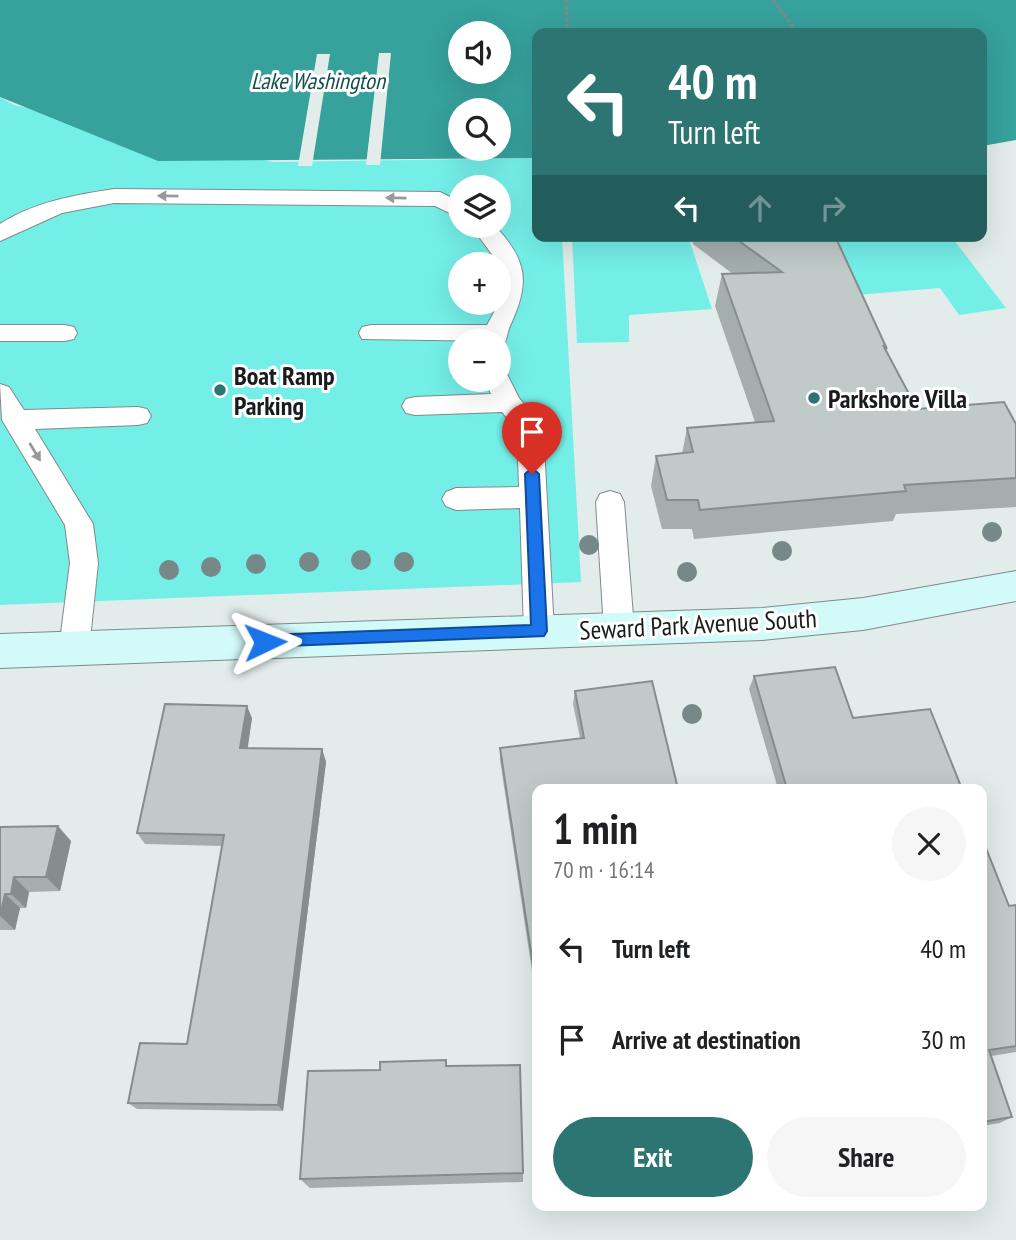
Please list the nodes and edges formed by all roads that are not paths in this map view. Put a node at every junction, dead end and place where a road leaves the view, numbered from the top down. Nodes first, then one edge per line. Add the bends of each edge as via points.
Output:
1 (448, 203) edge
2 (0, 234) edge
3 (494, 238) edge
4 (498, 329) edge
5 (0, 333) edge
6 (65, 333) dead end
7 (371, 333) dead end
8 (448, 336) edge
9 (497, 392) edge
10 (504, 392) edge
11 (0, 393) edge
12 (415, 406) dead end
13 (138, 416) dead end
14 (15, 420) junction
15 (533, 497) junction
16 (457, 499) dead end
17 (610, 502) dead end
18 (1016, 586) edge
19 (620, 629) junction
20 (539, 631) junction
21 (74, 649) junction
22 (0, 651) edge

1 -> 2 lane via 440,198 114,196 46,210
3 - 4 lane via 513,274 510,304
5 - 6 lane
7 - 8 lane
9 - 12 lane
10 - 15 lane via 530,427
11 - 14 lane
13 - 14 lane
14 -> 21 lane via 79,524 83,563
15 - 16 lane
15 - 20 lane
17 - 19 lane
18 - 19 street, Seward Park Avenue South via 863,614 762,624
19 - 20 street, Seward Park Avenue South
20 - 21 street, Seward Park Avenue South
21 - 22 street, Seward Park Avenue South

